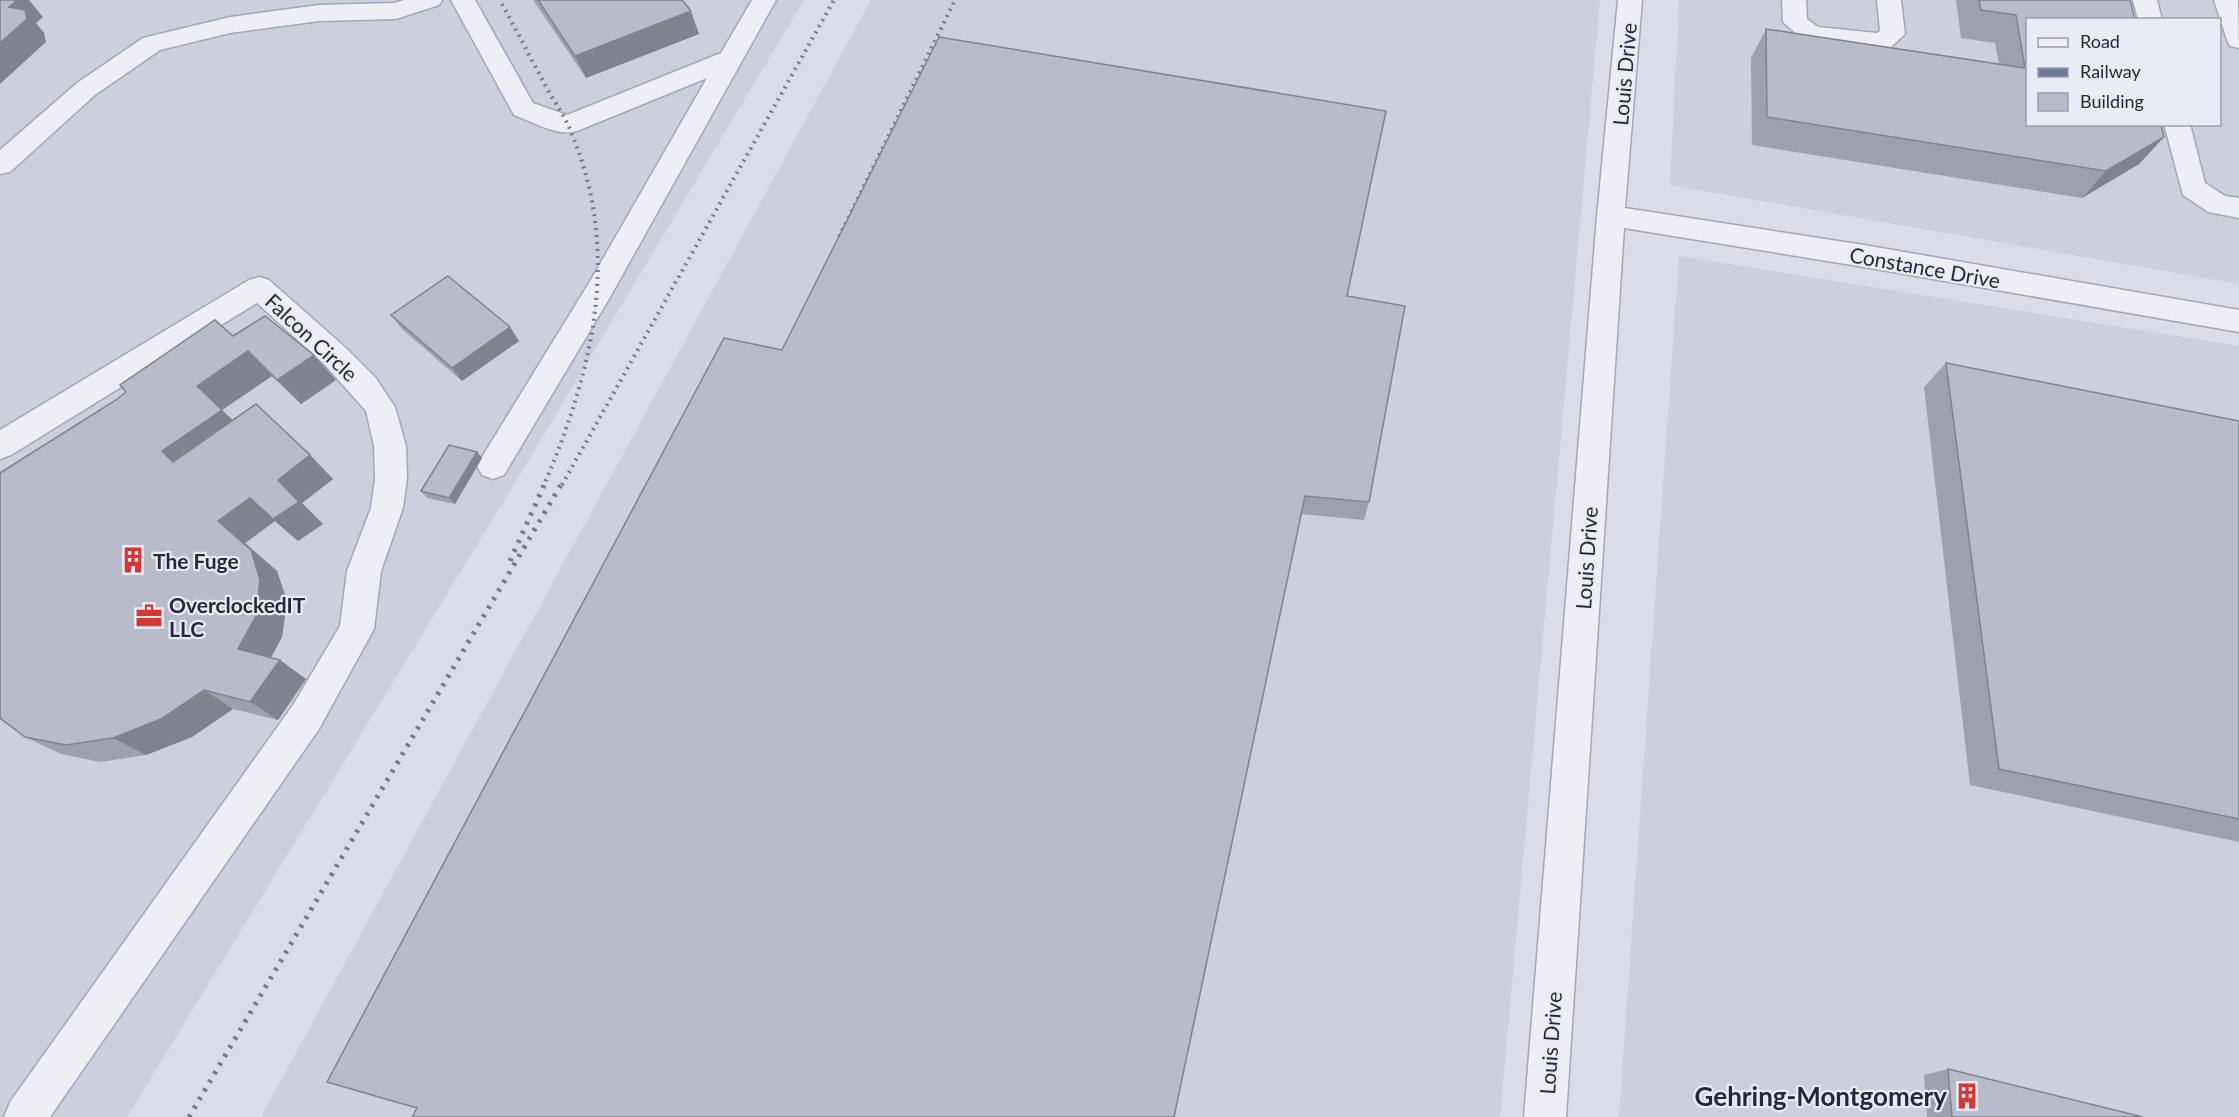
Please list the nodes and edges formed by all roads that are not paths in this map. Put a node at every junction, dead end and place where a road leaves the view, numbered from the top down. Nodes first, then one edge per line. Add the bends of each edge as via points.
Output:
1 (430, 0) edge
2 (464, 0) edge
3 (764, 0) edge
4 (1630, 0) edge
5 (1794, 0) edge
6 (1889, 0) edge
7 (2145, 0) edge
8 (2226, 0) edge
9 (2150, 18) edge
10 (2239, 40) edge
11 (730, 58) junction
12 (2178, 126) edge
13 (0, 165) edge
14 (2239, 208) edge
15 (1611, 216) junction
16 (2239, 321) edge
17 (0, 446) edge
18 (493, 466) dead end
19 (25, 1117) edge
20 (1545, 1117) edge

1 - 13 street via 396,11 319,13 230,25 152,44 86,89
2 - 11 street via 523,109 567,125
3 - 11 street
4 - 15 street, Louis Drive
5 - 6 street via 1795,22 1812,34 1881,42 1893,34
7 - 9 street
8 - 10 street
11 - 18 street via 599,291
12 - 14 street via 2193,188 2218,205
15 - 16 street, Constance Drive
15 - 20 street, Louis Drive
17 - 19 street, Falcon Circle via 259,288 364,386 380,407 390,446 387,508 364,571 357,629 306,717

